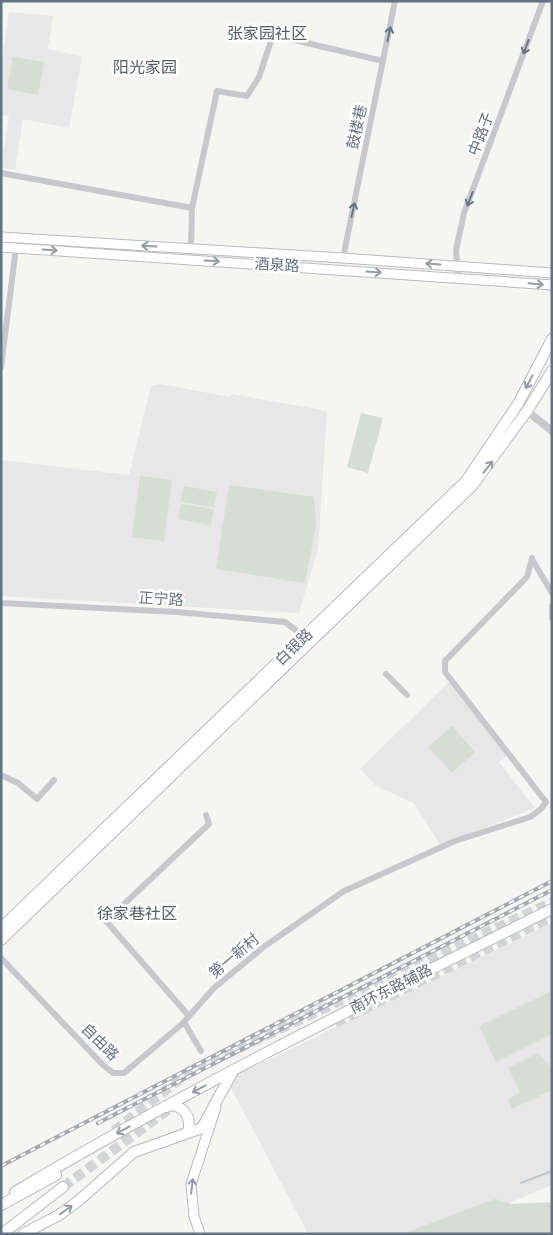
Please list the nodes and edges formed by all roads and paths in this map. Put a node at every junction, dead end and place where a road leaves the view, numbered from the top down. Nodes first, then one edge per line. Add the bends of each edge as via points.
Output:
1 (395, 1) edge
2 (542, 1) edge
3 (383, 60) junction
4 (1, 173) edge
5 (192, 208) junction
6 (1, 237) edge
7 (1, 247) edge
8 (16, 248) junction
9 (191, 248) junction
10 (343, 258) junction
11 (458, 266) junction
12 (552, 273) edge
13 (458, 277) junction
14 (552, 285) edge
15 (552, 339) edge
16 (1, 367) edge
17 (552, 371) edge
18 (527, 411) junction
19 (552, 431) edge
20 (552, 593) edge
21 (1, 603) edge
22 (552, 606) edge
23 (552, 618) edge
24 (308, 640) junction
25 (386, 674) dead end
26 (407, 695) dead end
27 (1, 775) edge
28 (54, 780) dead end
29 (206, 815) dead end
30 (552, 909) edge
31 (1, 928) edge
32 (1, 940) edge
33 (1, 958) edge
34 (189, 1016) junction
35 (184, 1022) junction
36 (201, 1051) dead end
37 (232, 1072) junction
38 (217, 1100) junction
39 (166, 1107) junction
40 (184, 1134) junction
41 (56, 1175) dead end
42 (63, 1187) tunnel mouth
43 (1, 1200) edge
44 (1, 1206) edge
45 (2, 1234) edge
46 (23, 1234) edge
47 (200, 1234) edge

3 -> 1 street, 鼓楼巷
2 -> 11 street, 中路子 via 464,214 456,250
3 - 5 street via 274,36 247,96 217,91
10 -> 3 street, 鼓楼巷
4 - 5 street
5 - 9 street
9 -> 6 main road, 酒泉路
7 - 8 main road, 酒泉路
8 -> 13 main road, 酒泉路
8 - 16 street
9 - 10 main road, 酒泉路
11 -> 10 main road, 酒泉路
11 - 12 main road, 酒泉路
11 - 13 street, 中路子
13 -> 14 main road, 酒泉路
15 -> 24 main road, 白银路 via 518,404 466,481
17 - 18 main road, 白银路
18 - 19 street
24 -> 18 main road, 白银路 via 472,486
20 - 34 street, 第一新村 via 532,558 527,577 445,661 444,666 445,672 546,802 541,809 530,817 455,841 344,892 265,946 214,988
21 - 24 street, 正宁路 via 177,612 285,622
22 - 23 street
24 - 31 main road, 白银路
24 - 32 main road, 白银路
25 - 26 street
27 - 28 street via 18,783 37,799
29 - 34 street via 209,824 106,921
30 - 37 main road, 南环东路辅路
33 - 35 street, 自由路 via 113,1073 130,1070
34 - 35 street, 自由路
35 - 36 street
37 - 38 main road
37 -> 39 main road, 南环东路辅路
38 - 40 main road via 202,1128
47 -> 38 main road via 194,1216 191,1184
39 - 40 main road via 173,1105 186,1113 189,1131
39 -> 43 main road, 南环东路辅路
46 -> 40 main road via 77,1202 134,1152
41 - 44 main road
42 - 45 main road

